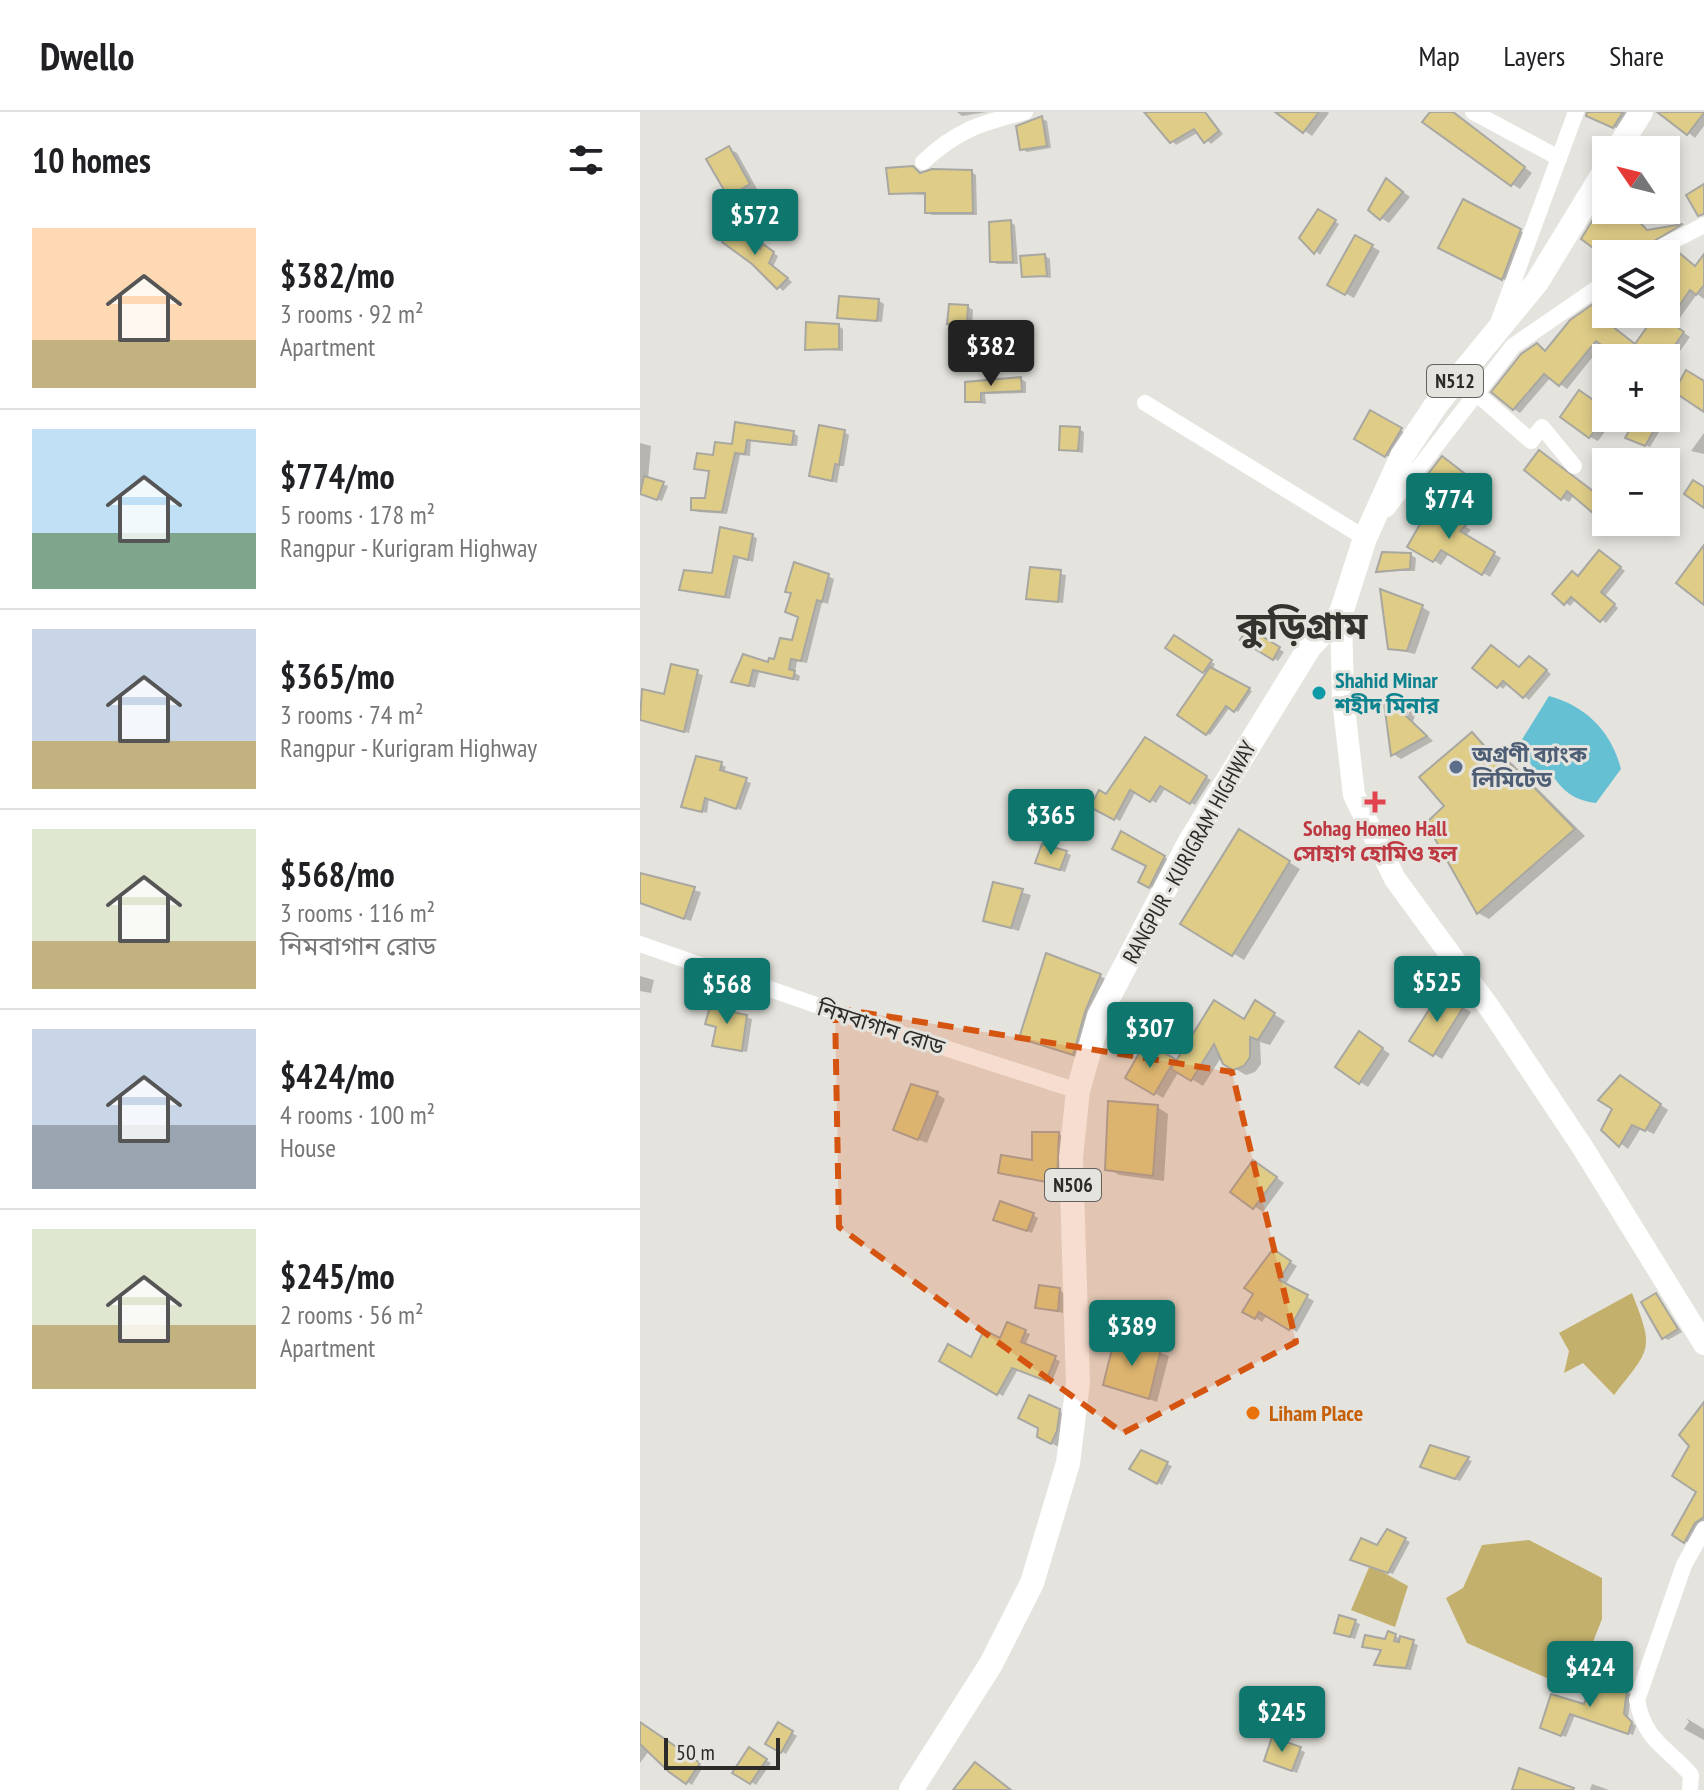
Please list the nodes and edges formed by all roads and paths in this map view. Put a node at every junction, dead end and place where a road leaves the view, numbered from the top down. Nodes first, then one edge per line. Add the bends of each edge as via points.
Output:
1 (1025, 112) edge
2 (1473, 112) edge
3 (1576, 112) edge
4 (1641, 112) edge
5 (1626, 136) edge
6 (1559, 158) junction
7 (923, 162) dead end
8 (1592, 192) edge
9 (1704, 225) edge
10 (1675, 240) edge
11 (1592, 292) edge
12 (1494, 333) junction
13 (1476, 393) junction
14 (1145, 403) dead end
15 (1574, 466) dead end
16 (1365, 538) junction
17 (1341, 613) junction
18 (640, 944) edge
19 (1078, 1091) junction
20 (1704, 1344) edge
21 (1704, 1529) edge
22 (911, 1790) edge
23 (1690, 1790) edge

1 - 7 street via 971,126
2 - 6 street
3 - 6 street
4 - 5 highway
6 - 12 street
8 - 12 highway, N512 via 1537,282
9 - 10 street
11 - 13 street via 1513,346
12 - 16 highway, N512 via 1402,456
13 - 15 street via 1531,441 1542,427
13 - 16 street
14 - 16 street
16 - 17 highway, N512
17 - 19 highway, RANGPUR - KURIGRAM HIGHWAY / N506 via 1309,648 1189,843 1099,1016
17 - 20 main road via 1343,699 1354,795 1395,879 1583,1148
18 - 19 street, নিমবাগান রোড
19 - 22 highway, RANGPUR - KURIGRAM HIGHWAY / N506 via 1071,1157 1078,1382 1068,1463 1032,1583 991,1664
21 - 23 street via 1684,1565 1637,1700 1652,1739 1691,1775

